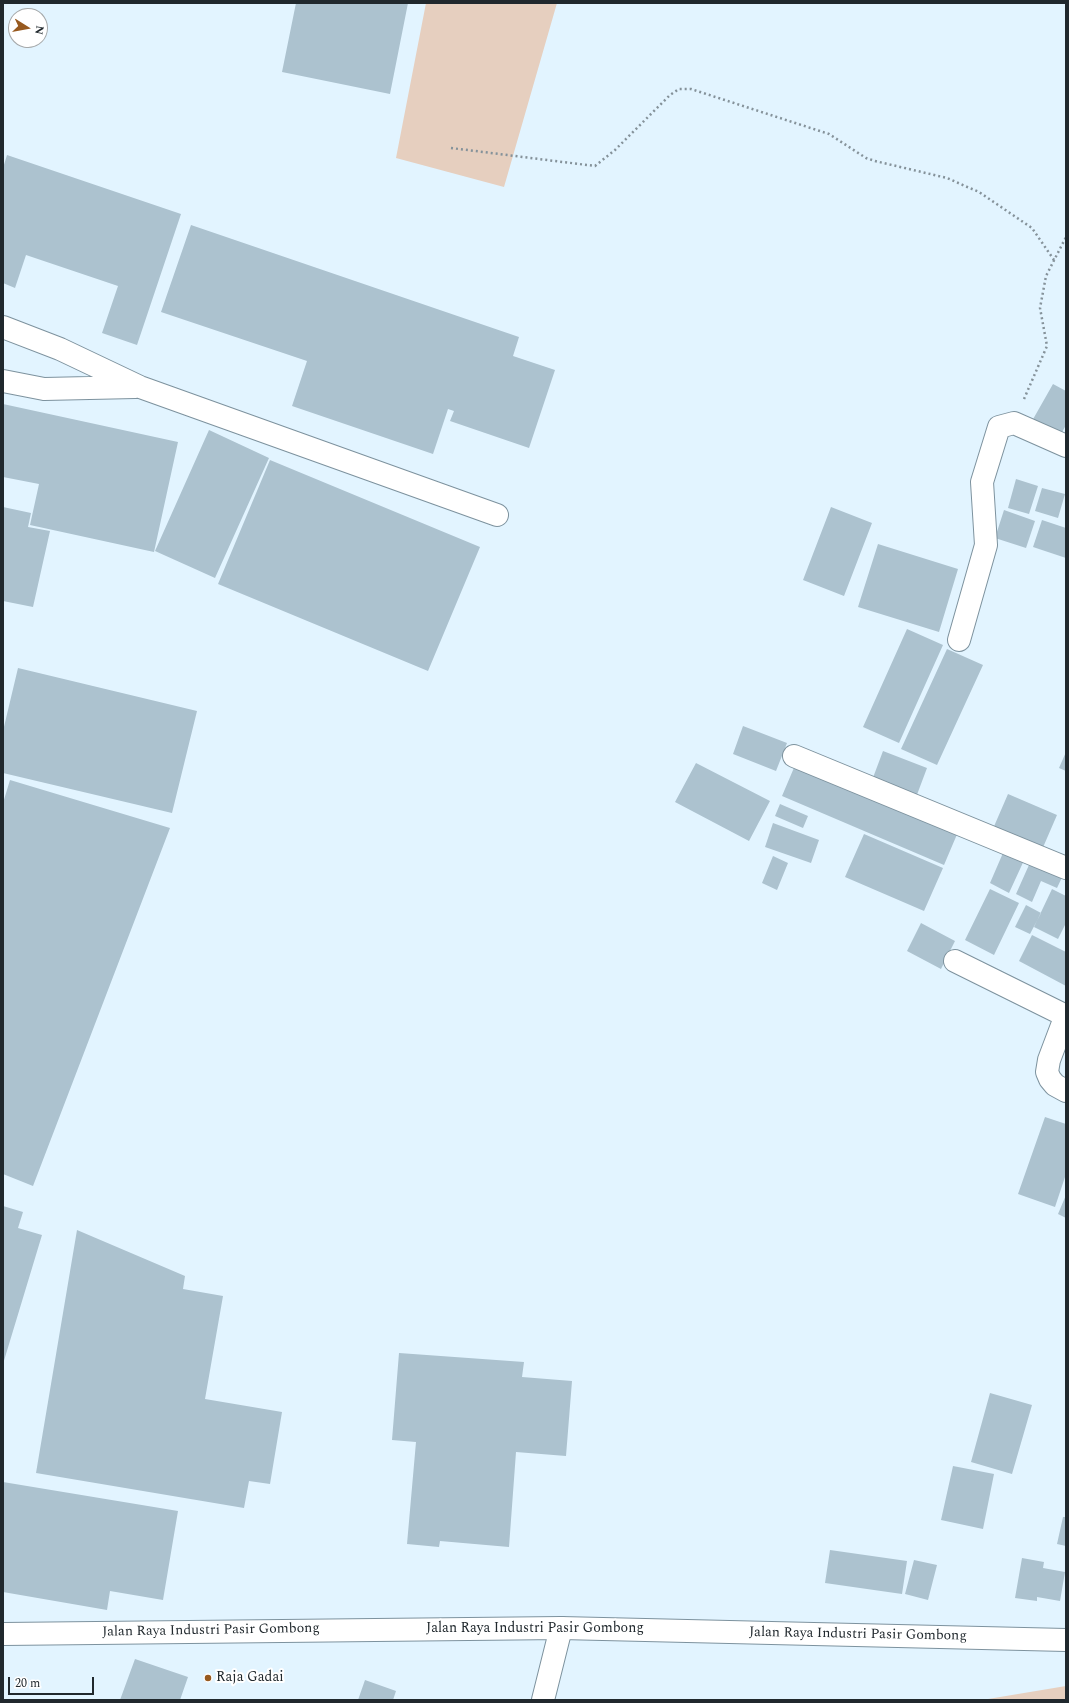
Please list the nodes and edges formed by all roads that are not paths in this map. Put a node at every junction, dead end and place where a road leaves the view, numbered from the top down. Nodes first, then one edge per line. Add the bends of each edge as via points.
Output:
1 (3, 327) edge
2 (3, 380) edge
3 (140, 387) junction
4 (1066, 446) edge
5 (497, 514) dead end
6 (959, 640) dead end
7 (794, 756) dead end
8 (1066, 868) edge
9 (955, 961) dead end
10 (1066, 1016) edge
11 (1066, 1091) edge
12 (561, 1628) junction
13 (3, 1634) edge
14 (1066, 1640) edge
15 (543, 1700) edge

1 - 3 main road via 60,349
2 - 3 main road via 44,389
3 - 5 main road
4 - 6 main road via 1014,423 999,427 982,482 986,545
7 - 8 main road
9 - 10 main road
10 - 11 main road via 1047,1072 1055,1085
12 - 13 main road, Jalan Raya Industri Pasir Gombong
12 - 14 main road, Jalan Raya Industri Pasir Gombong
12 - 15 main road

